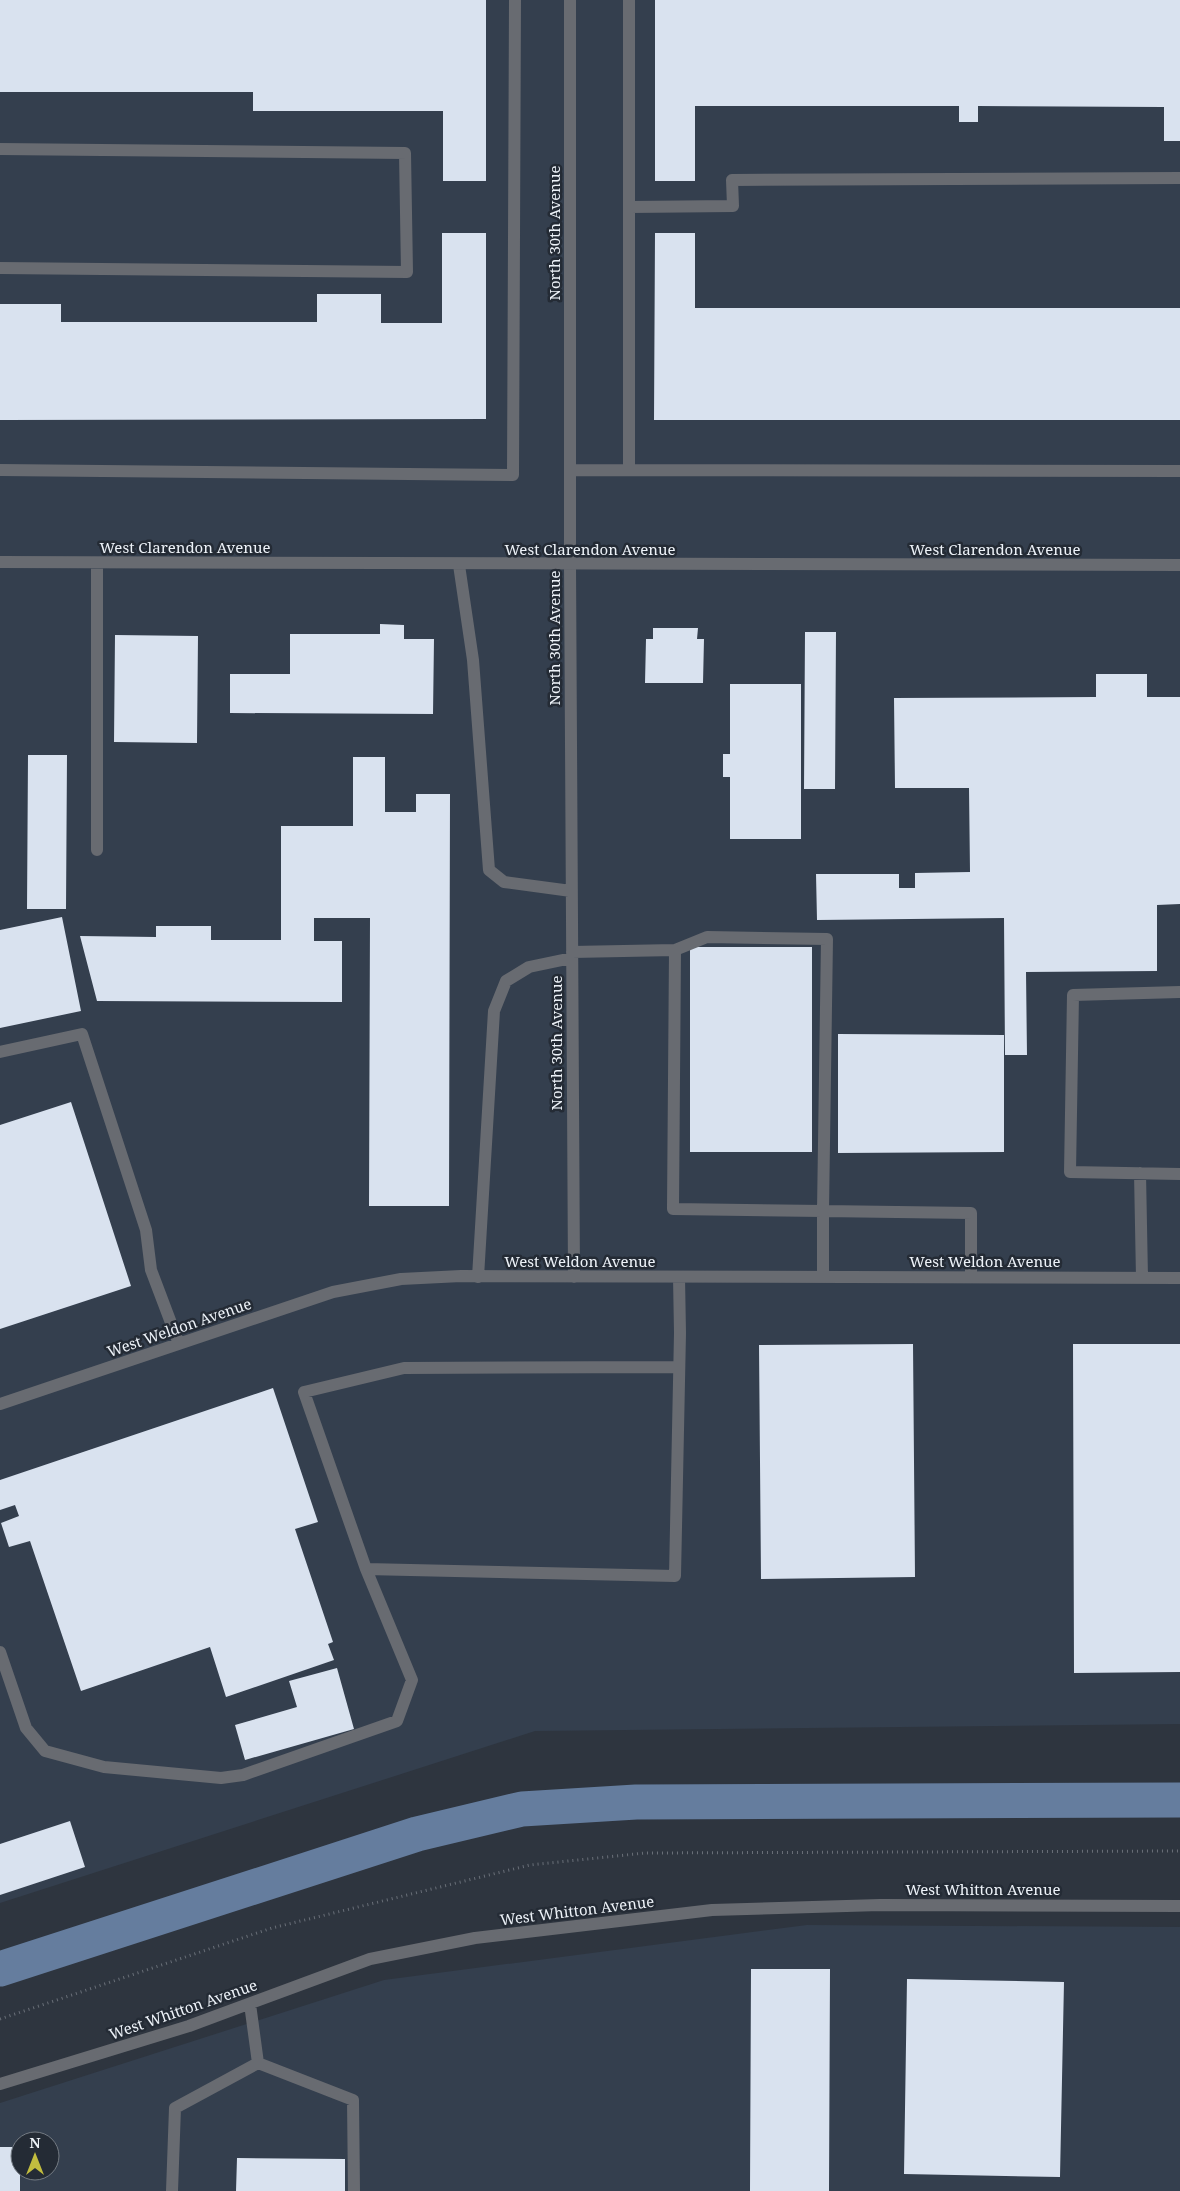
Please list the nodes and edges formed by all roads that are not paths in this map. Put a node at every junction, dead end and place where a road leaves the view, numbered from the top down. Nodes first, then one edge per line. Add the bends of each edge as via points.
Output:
1 (516, 0) edge
2 (570, 0) edge
3 (628, 0) edge
4 (0, 149) edge
5 (1180, 178) edge
6 (629, 207) junction
7 (0, 268) edge
8 (0, 470) edge
9 (570, 470) junction
10 (629, 470) junction
11 (1180, 471) edge
12 (0, 562) edge
13 (96, 563) junction
14 (458, 564) junction
15 (570, 565) junction
16 (1180, 565) edge
17 (96, 850) dead end
18 (571, 891) junction
19 (675, 950) junction
20 (572, 955) junction
21 (1180, 992) edge
22 (0, 1052) edge
23 (1140, 1174) junction
24 (1180, 1174) edge
25 (823, 1211) junction
26 (478, 1276) junction
27 (574, 1276) junction
28 (679, 1277) junction
29 (823, 1277) junction
30 (971, 1277) junction
31 (1142, 1278) junction
32 (1180, 1278) edge
33 (179, 1344) junction
34 (679, 1367) junction
35 (0, 1404) edge
36 (366, 1569) junction
37 (0, 1652) edge
38 (1180, 1906) edge
39 (250, 2004) junction
40 (258, 2064) junction
41 (0, 2084) edge
42 (172, 2191) edge
43 (354, 2191) edge

1 - 8 street via 513,475
2 - 9 street, North 30th Avenue
3 - 6 street
4 - 7 street via 405,153 407,272
5 - 6 street via 732,180 733,206
6 - 10 street
9 - 10 street
9 - 15 street, North 30th Avenue
10 - 11 street
12 - 13 street, West Clarendon Avenue
13 - 14 street, West Clarendon Avenue
13 - 17 street
14 - 15 street, West Clarendon Avenue
14 - 18 street via 473,660 489,870 504,882
15 - 16 street, West Clarendon Avenue
15 - 18 street, North 30th Avenue
18 - 20 street, North 30th Avenue
19 - 20 street
19 - 25 street via 673,1210
19 - 25 street via 707,937 827,938
20 - 26 street via 529,967 506,981 494,1011
20 - 27 street, North 30th Avenue
21 - 23 street via 1072,996 1070,1172
22 - 33 street via 82,1034 146,1230 151,1270
23 - 24 street
23 - 31 street
25 - 29 street
25 - 30 street via 971,1213
26 - 27 street, West Weldon Avenue
26 - 33 street, West Weldon Avenue via 401,1279 332,1292
27 - 28 street, West Weldon Avenue
28 - 29 street, West Weldon Avenue
28 - 34 street
29 - 30 street, West Weldon Avenue
30 - 31 street, West Weldon Avenue
31 - 32 street, West Weldon Avenue
33 - 35 street, West Weldon Avenue
34 - 36 street via 675,1576
34 - 36 street via 404,1368 304,1392
36 - 37 street via 412,1680 397,1721 243,1775 221,1778 104,1767 45,1751 26,1728
38 - 39 street, West Whitton Avenue via 880,1905 712,1910 475,1938 370,1959
39 - 40 street
39 - 41 street, West Whitton Avenue
40 - 42 street via 175,2108
40 - 43 street via 353,2100

